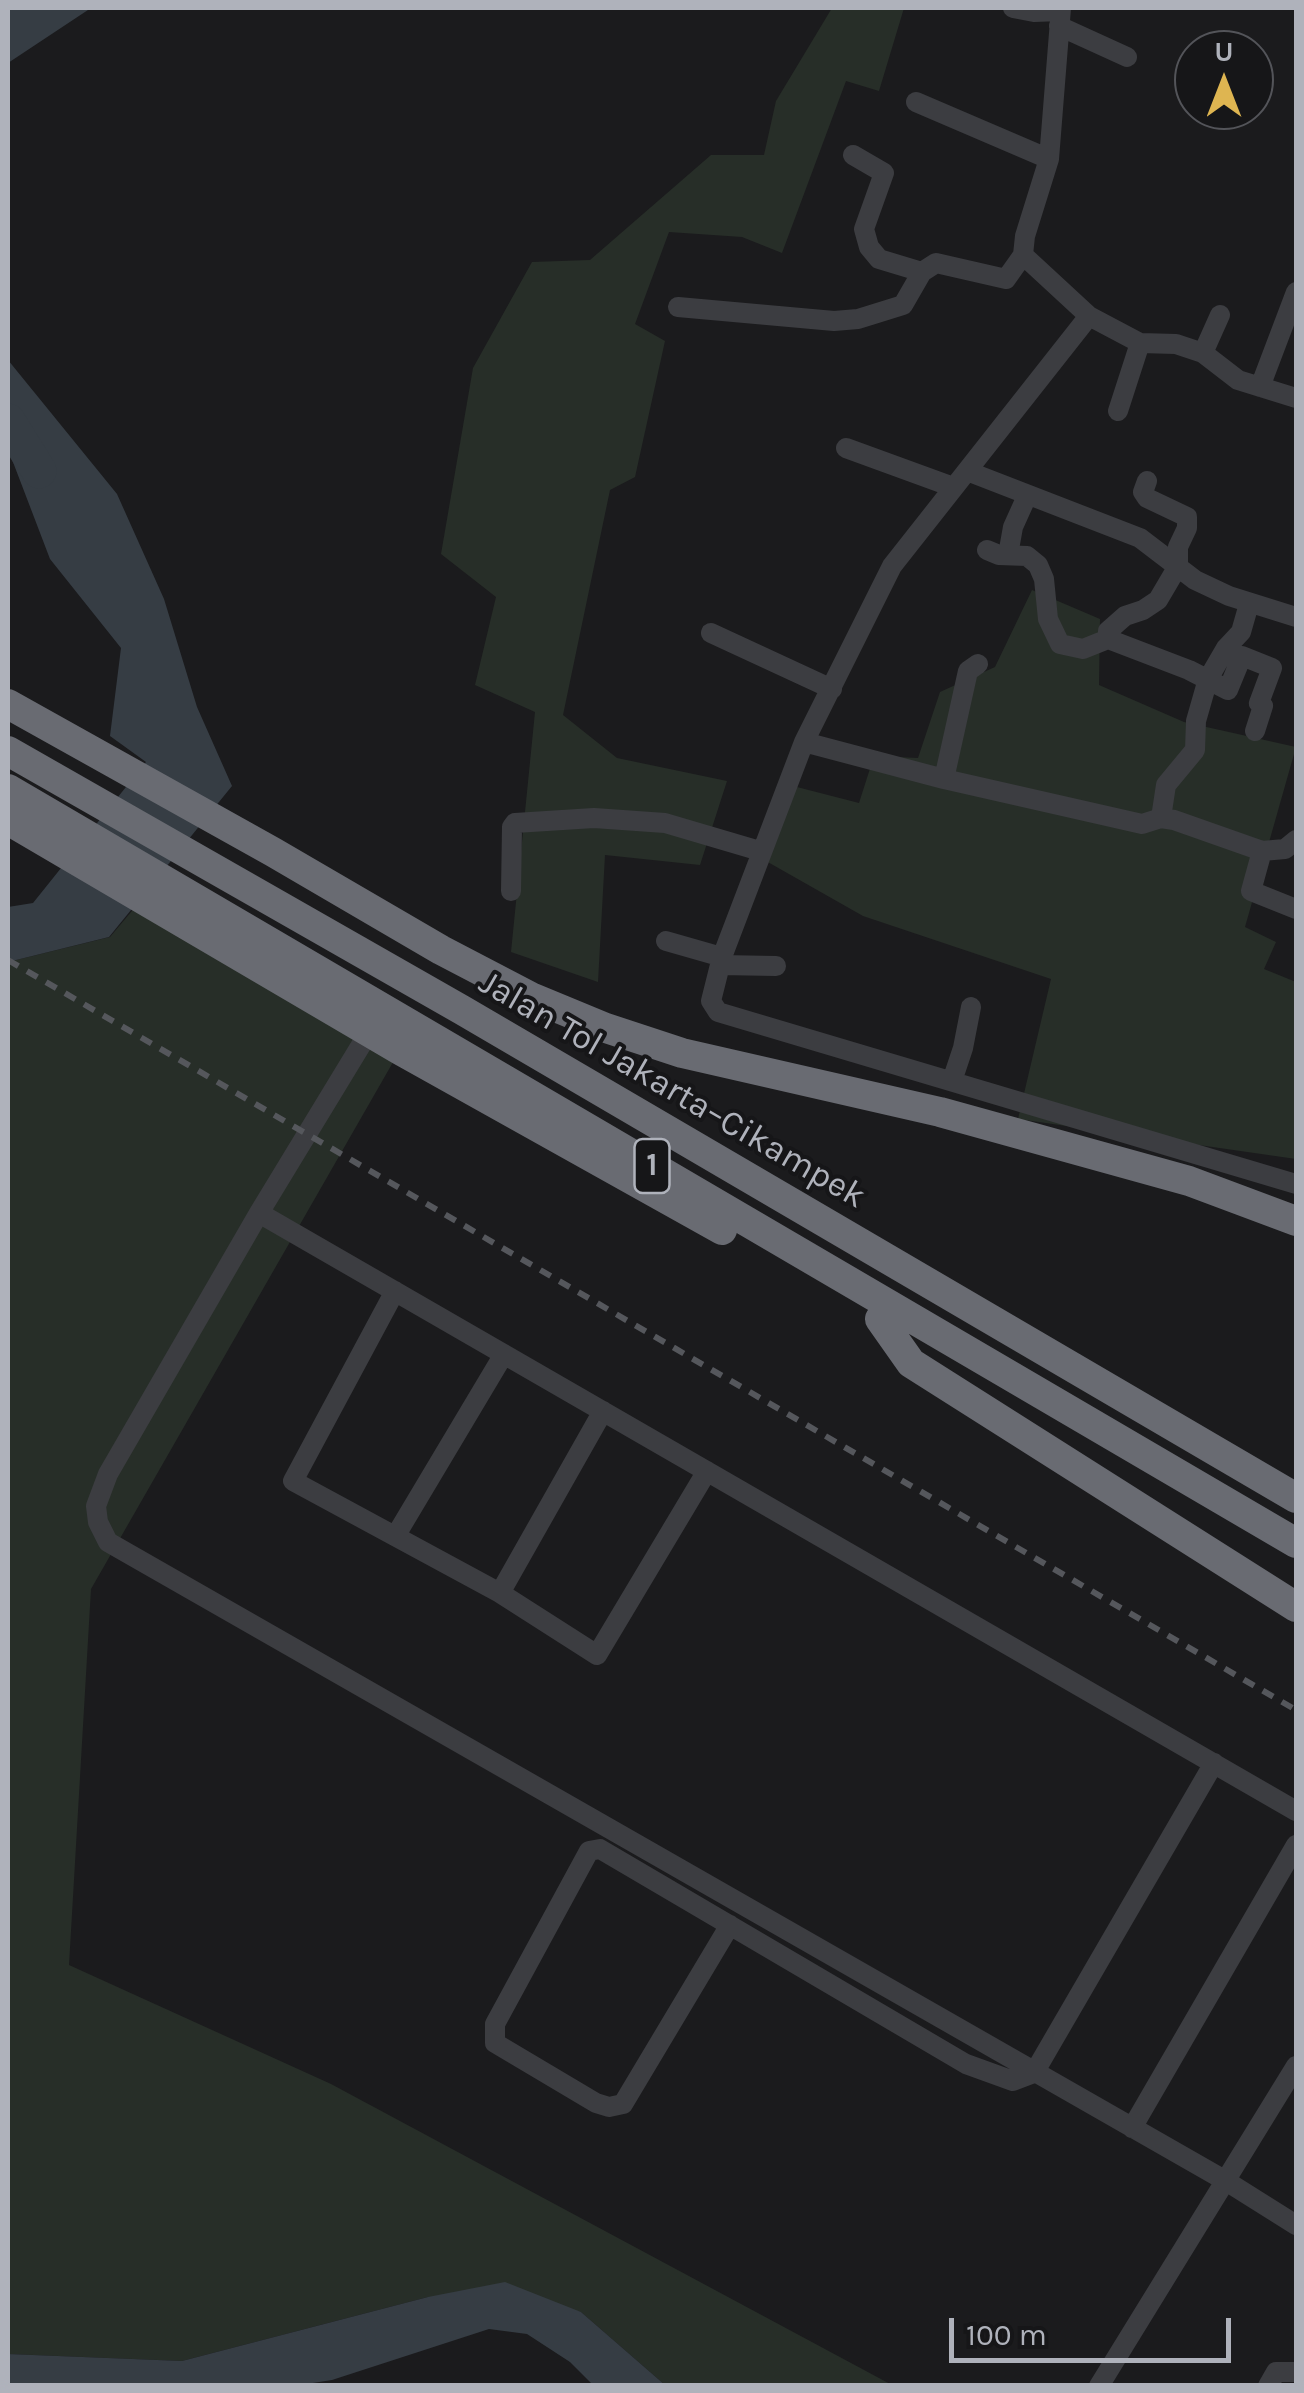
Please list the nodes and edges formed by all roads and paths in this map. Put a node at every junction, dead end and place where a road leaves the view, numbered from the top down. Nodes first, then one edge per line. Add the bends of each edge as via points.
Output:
1 (1014, 8) edge
2 (1060, 15) edge
3 (1126, 56) dead end
4 (916, 102) dead end
5 (853, 155) dead end
6 (1049, 159) junction
7 (1022, 255) junction
8 (922, 272) junction
9 (1296, 292) edge
10 (678, 307) dead end
11 (1220, 314) dead end
12 (1088, 316) junction
13 (1140, 344) junction
14 (1203, 353) junction
15 (1260, 387) junction
16 (1296, 398) edge
17 (1118, 412) dead end
18 (846, 448) dead end
19 (960, 479) junction
20 (1148, 481) dead end
21 (1027, 496) junction
22 (987, 550) dead end
23 (1008, 555) junction
24 (1178, 566) junction
25 (1249, 604) junction
26 (1296, 616) edge
27 (711, 633) dead end
28 (1108, 639) junction
29 (978, 664) dead end
30 (1208, 679) junction
31 (832, 689) junction
32 (8, 704) edge
33 (1255, 731) dead end
34 (804, 742) junction
35 (8, 750) edge
36 (8, 770) edge
37 (944, 778) junction
38 (8, 790) edge
39 (1160, 818) junction
40 (8, 820) edge
41 (1296, 840) edge
42 (760, 851) junction
43 (1262, 851) junction
44 (512, 891) dead end
45 (1296, 909) edge
46 (666, 941) dead end
47 (721, 961) junction
48 (776, 966) dead end
49 (971, 1006) dead end
50 (369, 1032) junction
51 (952, 1081) junction
52 (1296, 1184) edge
53 (259, 1213) junction
54 (1296, 1220) edge
55 (394, 1291) junction
56 (880, 1319) junction
57 (504, 1354) junction
58 (603, 1411) junction
59 (707, 1471) junction
60 (1296, 1498) edge
61 (1296, 1510) edge
62 (396, 1536) junction
63 (1296, 1543) edge
64 (1296, 1561) edge
65 (500, 1594) junction
66 (1296, 1607) edge
67 (1214, 1763) junction
68 (1296, 1811) edge
69 (1296, 1845) edge
70 (730, 1925) junction
71 (1296, 2066) edge
72 (1034, 2073) junction
73 (1132, 2128) junction
74 (1226, 2181) junction
75 (1296, 2225) edge
76 (1296, 2370) edge
77 (1100, 2386) edge
78 (1268, 2386) edge

1 - 2 street
2 - 3 street
2 - 6 street
4 - 6 street
5 - 8 street via 884,173 864,229 868,246 879,259
6 - 7 street
7 - 8 street via 1006,279 936,264
7 - 12 street
8 - 10 street via 903,305 858,319
9 - 15 street
11 - 14 street
12 - 13 street
12 - 19 street
13 - 14 street via 1176,344
13 - 17 street
14 - 15 street via 1238,380
15 - 16 street
18 - 19 street
19 - 21 street
19 - 31 street via 892,566
20 - 24 street via 1147,498 1187,517
21 - 23 street
21 - 24 street via 1130,534
22 - 23 street
23 - 28 street via 1027,556 1038,565 1060,644 1083,649
24 - 25 street
24 - 28 street via 1158,600 1125,616
25 - 26 street
25 - 30 street via 1241,632
27 - 31 street
28 - 30 street
29 - 37 street via 968,671
30 - 33 street via 1228,690 1242,656 1272,668
30 - 39 street via 1195,750 1166,786
31 - 34 street
32 - 54 highway via 441,950 606,1028 1189,1181
34 - 37 street
34 - 42 street
35 - 60 highway, Jalan Tol Jakarta–Cikampek / 1
36 - 61 highway, 1
37 - 39 street via 1142,824
38 - 63 highway, 1
39 - 43 street
40 - 50 highway, 1
41 - 43 street via 1285,849
42 - 44 street via 665,824 594,818 515,824
42 - 47 street
43 - 45 street via 1251,891
46 - 47 street
47 - 48 street
47 - 51 street via 711,1001 718,1012
49 - 51 street
50 - 53 street
50 - 56 highway, 1
51 - 52 street
53 - 55 street
53 - 72 street via 100,1492 98,1522 108,1542
55 - 57 street
55 - 62 street via 292,1481
56 - 64 highway, 1
56 - 66 highway via 911,1363
57 - 58 street
57 - 62 street
58 - 59 street
58 - 65 street
59 - 65 street via 597,1655
59 - 67 street
62 - 65 street
67 - 68 street
67 - 72 street
69 - 73 street
70 - 70 street via 600,1848 589,1851 495,2024 495,2044 596,2103 623,2104
70 - 72 street via 966,2064 1014,2082
71 - 74 street
72 - 73 street
73 - 74 street
74 - 75 street
74 - 77 street
76 - 78 street via 1276,2372

